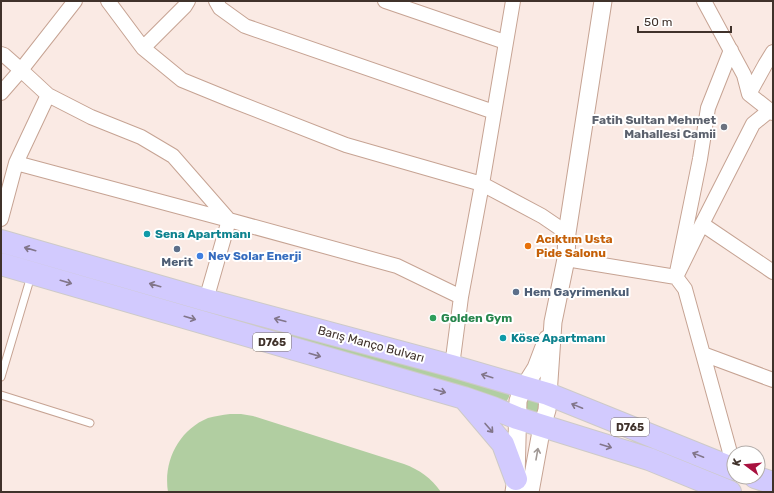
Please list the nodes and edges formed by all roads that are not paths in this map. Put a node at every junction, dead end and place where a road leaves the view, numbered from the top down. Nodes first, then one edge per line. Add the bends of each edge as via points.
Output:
1 (75, 1) edge
2 (108, 1) edge
3 (188, 1) edge
4 (216, 1) edge
5 (385, 1) edge
6 (512, 1) edge
7 (603, 1) edge
8 (704, 1) edge
9 (505, 42) junction
10 (143, 48) junction
11 (731, 50) junction
12 (773, 52) edge
13 (1, 54) edge
14 (22, 70) junction
15 (1, 93) edge
16 (749, 94) junction
17 (48, 95) junction
18 (494, 112) junction
19 (771, 112) edge
20 (16, 163) junction
21 (482, 184) junction
22 (1, 218) edge
23 (229, 220) junction
24 (702, 224) junction
25 (567, 233) junction
26 (1, 240) edge
27 (566, 259) junction
28 (1, 264) edge
29 (32, 272) junction
30 (773, 272) edge
31 (676, 277) junction
32 (461, 297) junction
33 (206, 300) junction
34 (553, 322) junction
35 (703, 354) junction
36 (452, 366) junction
37 (1, 377) edge
38 (773, 380) edge
39 (524, 387) junction
40 (548, 394) junction
41 (1, 395) edge
42 (464, 398) junction
43 (517, 418) junction
44 (90, 423) dead end
45 (542, 426) junction
46 (728, 445) edge
47 (726, 465) edge
48 (520, 488) edge
49 (730, 492) edge

1 - 14 street
2 - 10 street
3 - 10 street via 186,6
4 - 18 street via 220,8 245,26
5 - 9 street
6 - 9 street
7 - 25 street
8 - 11 street
9 - 18 street
10 - 21 street via 182,80 231,100 346,145
11 - 16 street via 744,75
11 - 31 street via 708,108
12 - 16 street
13 - 14 street
14 - 15 street
14 - 17 street
16 - 19 street
17 - 20 street
17 - 23 street via 91,117 141,136 173,156
18 - 21 street
19 - 24 street via 753,124
20 - 22 street
20 - 23 street
21 - 25 street via 542,216
21 - 32 street
23 - 32 street via 397,266
23 - 33 street
24 - 30 street
24 - 31 street
25 - 27 street
33 -> 26 highway, Barış Manço Bulvarı / D765
27 - 31 street
27 - 34 street
28 - 29 highway, Barış Manço Bulvarı / D765
29 - 37 lane
29 -> 42 highway, Barış Manço Bulvarı / D765
31 - 35 street via 685,290
32 - 36 street
36 -> 33 highway, Barış Manço Bulvarı / D765
34 - 39 street via 536,368
34 - 40 street
35 - 38 street
35 - 46 street
39 -> 36 highway, Barış Manço Bulvarı / D765
39 - 40 highway, Barış Manço Bulvarı / D765
39 - 43 street via 518,401
40 - 45 street
47 -> 40 highway, Barış Manço Bulvarı / D765
41 - 44 lane
42 - 43 highway, Barış Manço Bulvarı / D765
42 -> 48 highway via 503,444
43 - 45 highway, Barış Manço Bulvarı / D765
43 - 48 street
48 -> 45 street
45 -> 49 highway, Barış Manço Bulvarı / D765 via 649,459

